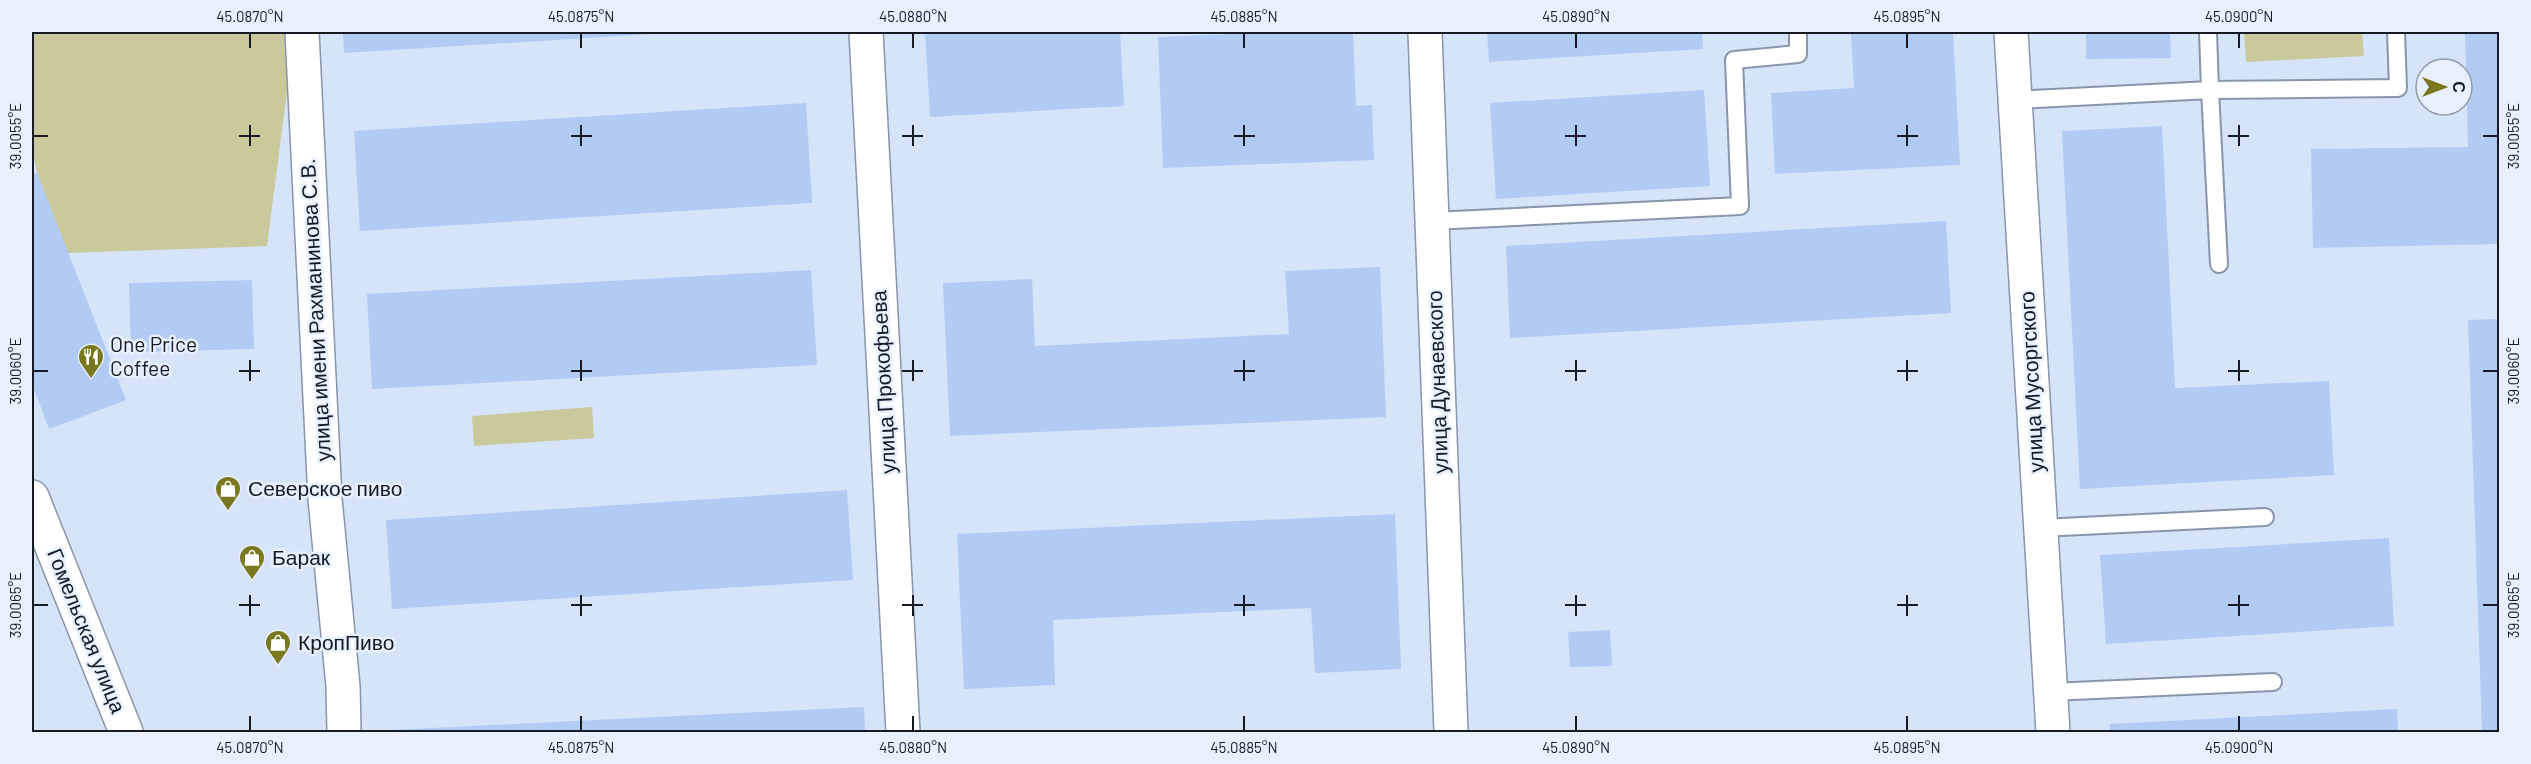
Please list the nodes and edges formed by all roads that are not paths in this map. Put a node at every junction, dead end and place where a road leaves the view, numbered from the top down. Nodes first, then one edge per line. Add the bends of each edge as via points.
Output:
1 (302, 32) edge
2 (866, 32) edge
3 (1425, 32) edge
4 (1798, 32) edge
5 (2011, 32) edge
6 (2208, 32) edge
7 (2396, 32) edge
8 (2210, 90) junction
9 (2015, 100) junction
10 (1433, 221) junction
11 (2219, 264) dead end
12 (32, 497) edge
13 (2265, 517) dead end
14 (2041, 528) junction
15 (2273, 682) dead end
16 (2050, 692) junction
17 (126, 732) edge
18 (344, 732) edge
19 (903, 732) edge
20 (1451, 732) edge
21 (2053, 732) edge

1 - 18 street, улица имени Рахманинова С.В. via 325,499
2 - 19 street, улица Прокофьева
3 - 10 street, улица Дунаевского
4 - 10 lane via 1798,54 1734,60 1740,206
5 - 9 street, улица Мусоргского
6 - 8 lane
7 - 8 lane via 2398,88
8 - 9 lane
8 - 11 lane
9 - 14 street, улица Мусоргского
10 - 20 street, улица Дунаевского
12 - 17 street, Гомельская улица
13 - 14 lane
14 - 16 street, улица Мусоргского
15 - 16 lane
16 - 21 street, улица Мусоргского

